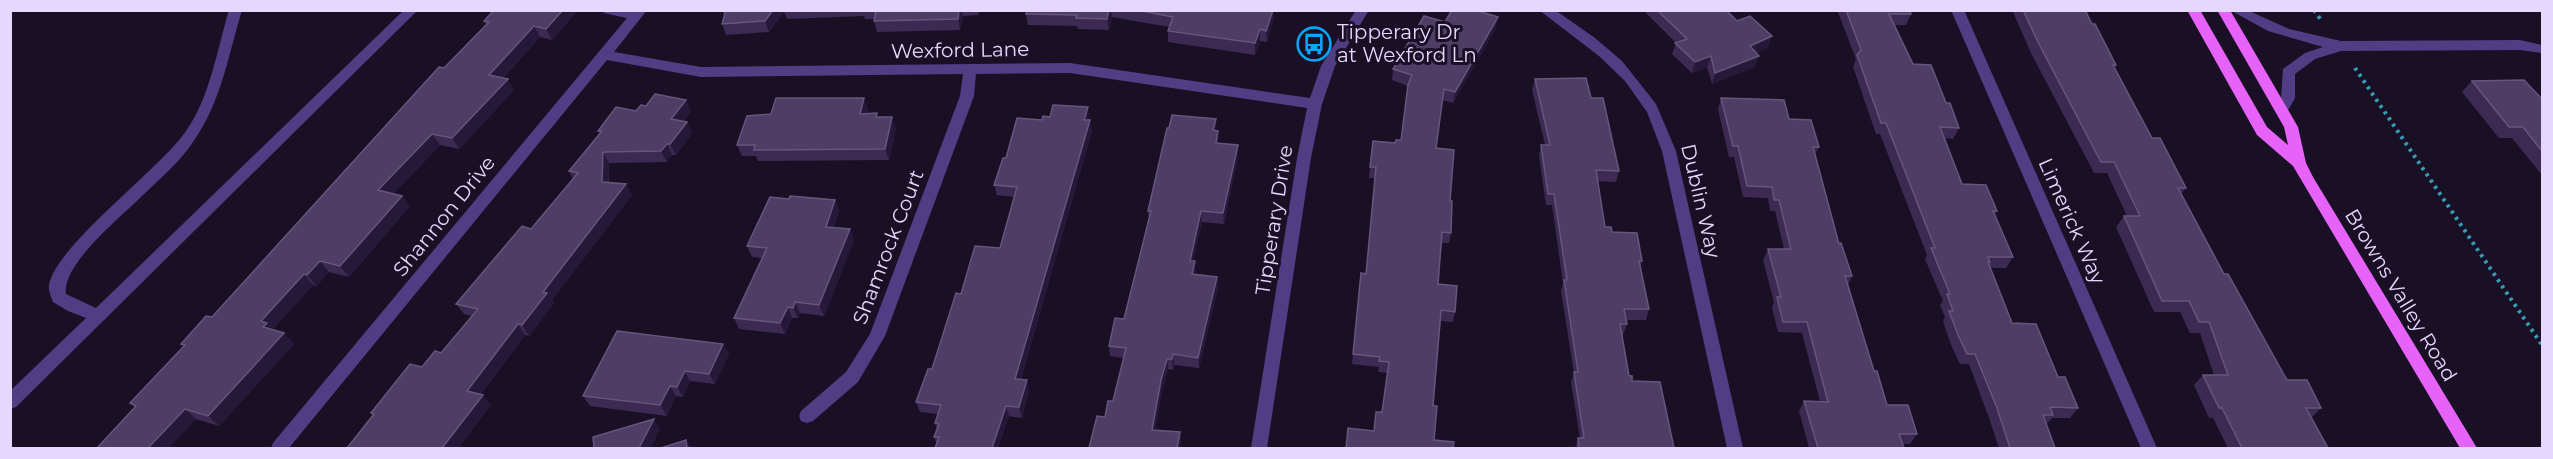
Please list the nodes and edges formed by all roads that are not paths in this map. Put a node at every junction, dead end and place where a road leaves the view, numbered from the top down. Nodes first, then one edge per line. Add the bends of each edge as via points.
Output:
1 (236, 10) edge
2 (412, 10) edge
3 (609, 10) edge
4 (1363, 10) edge
5 (1545, 10) edge
6 (1957, 10) edge
7 (2193, 10) edge
8 (2223, 10) edge
9 (2236, 10) edge
10 (638, 13) edge
11 (2340, 45) junction
12 (2542, 49) edge
13 (604, 55) junction
14 (970, 70) junction
15 (1315, 104) junction
16 (2281, 110) junction
17 (2299, 164) junction
18 (97, 315) junction
19 (10, 402) edge
20 (807, 416) dead end
21 (279, 448) edge
22 (1259, 448) edge
23 (1735, 448) edge
24 (2149, 448) edge
25 (2469, 448) edge

1 - 18 street via 192,135 81,250 57,284 59,298
2 - 18 street
3 - 10 street
4 - 15 street, Tipperary Drive via 1328,66
5 - 23 street, Dublin Way via 1586,36 1620,65 1652,108 1669,151
6 - 24 street, Limerick Way
7 - 17 main road, Browns Valley Road via 2262,131
8 - 16 main road, Browns Valley Road
9 - 11 street via 2263,26
10 - 13 street, Shannon Drive
11 - 12 street via 2520,45
11 - 16 street via 2310,56 2288,72 2288,98
13 - 14 street, Wexford Lane via 701,72
13 - 21 street, Shannon Drive
14 - 15 street, Wexford Lane via 1070,68
14 - 20 street, Shamrock Court via 967,96 877,336 852,377
15 - 22 street, Tipperary Drive
16 - 17 main road, Browns Valley Road via 2291,127
17 - 25 main road, Browns Valley Road
18 - 19 street

